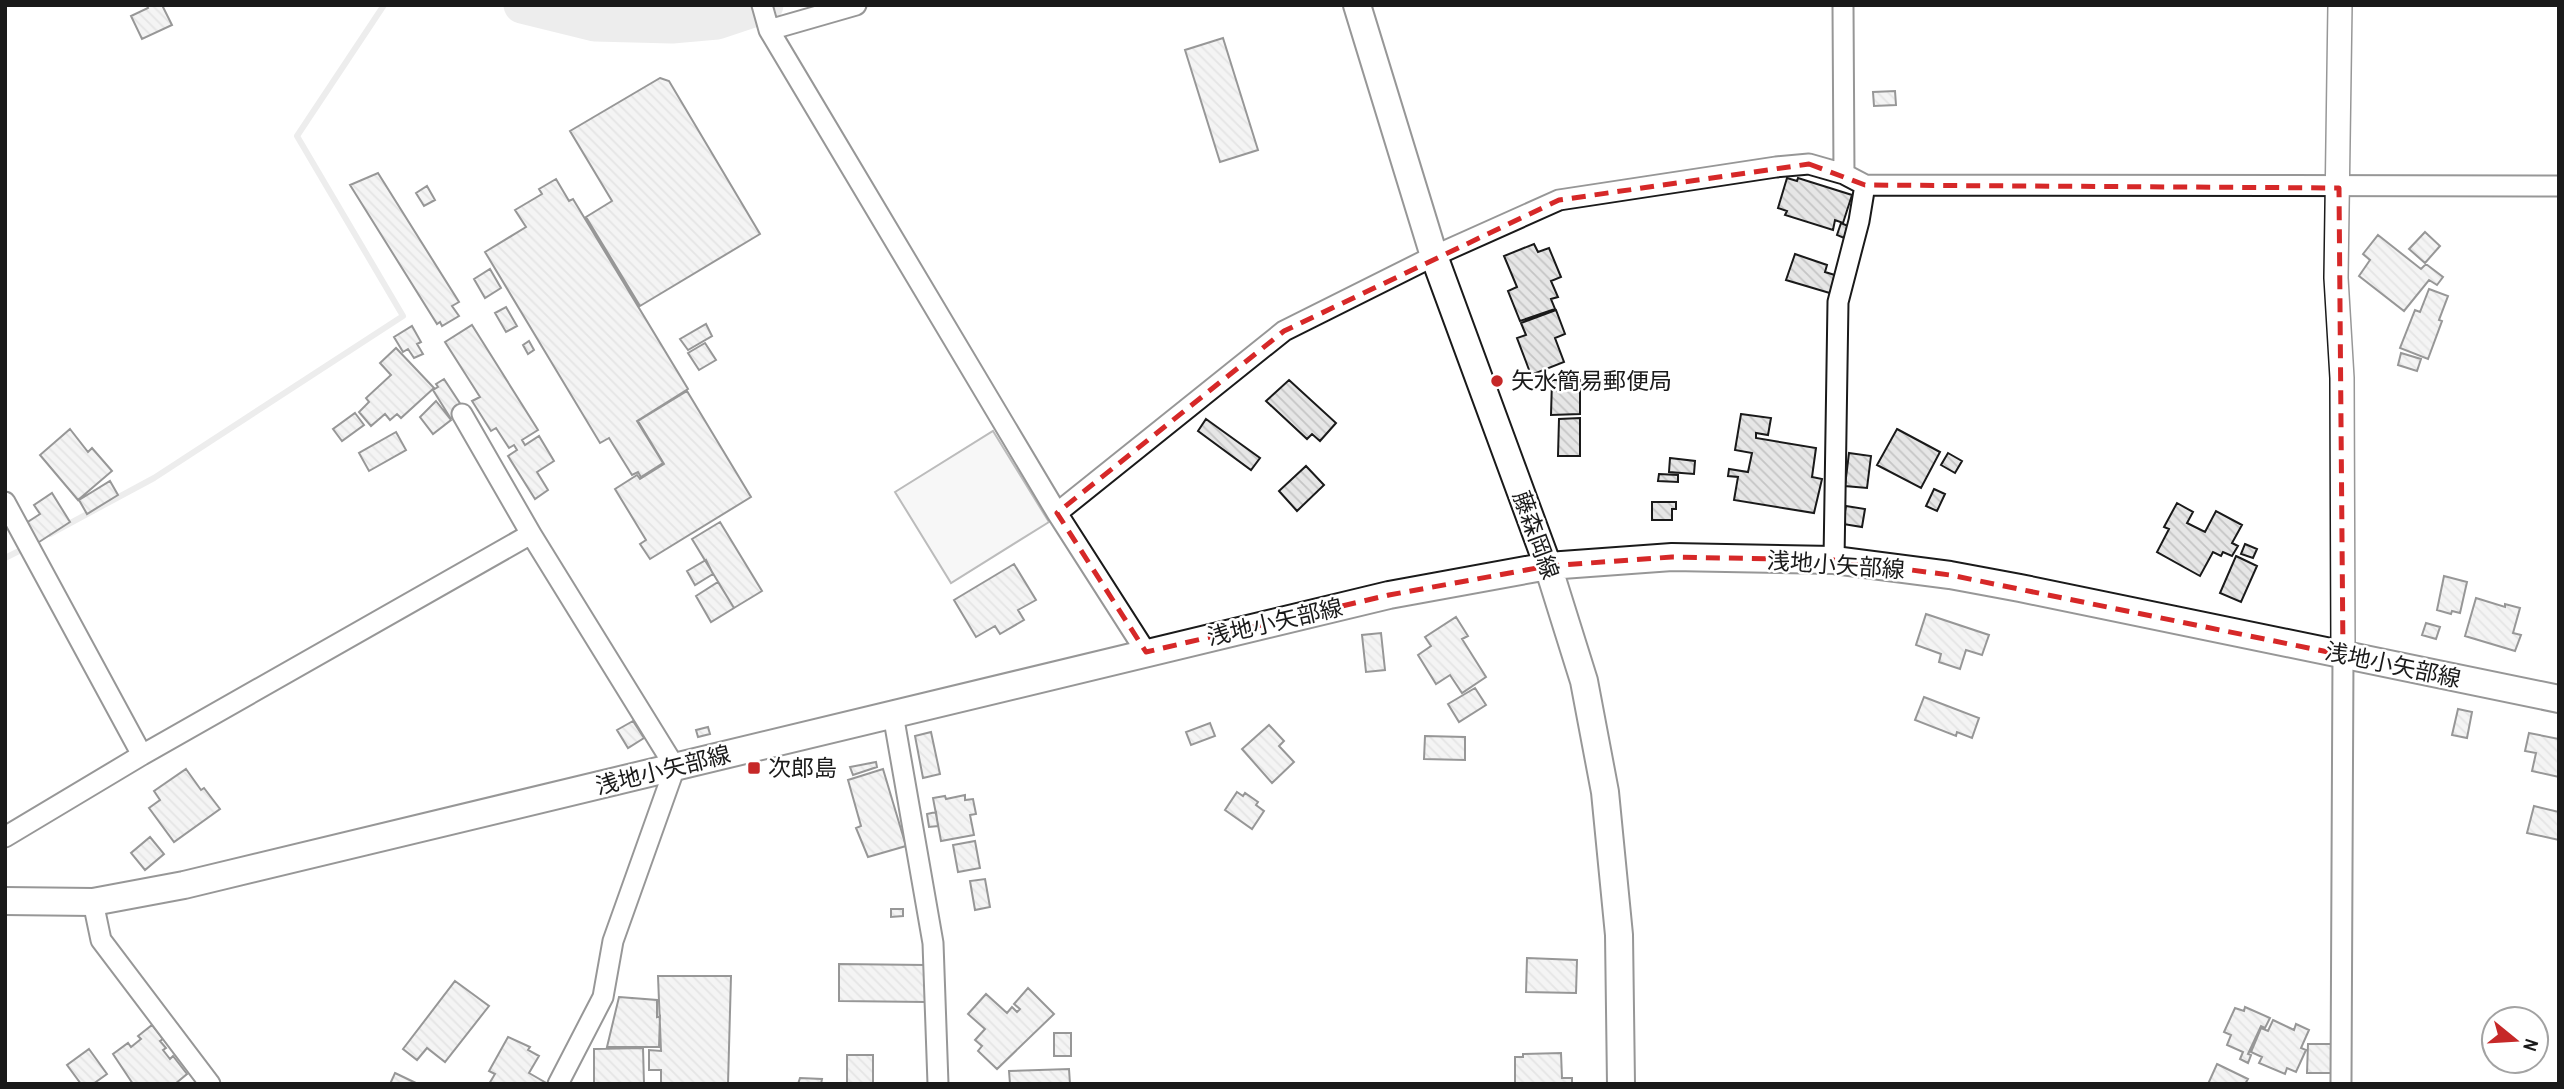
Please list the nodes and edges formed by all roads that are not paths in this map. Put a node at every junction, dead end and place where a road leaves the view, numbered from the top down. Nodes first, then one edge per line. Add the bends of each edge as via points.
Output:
1 (762, 5) edge
2 (856, 5) edge
3 (1357, 5) edge
4 (1843, 5) edge
5 (2340, 5) edge
6 (769, 30) junction
7 (1844, 174) junction
8 (1865, 185) junction
9 (2559, 186) edge
10 (2339, 188) junction
11 (1434, 256) junction
12 (462, 414) dead end
13 (5, 502) edge
14 (1057, 513) junction
15 (531, 534) junction
16 (1834, 561) junction
17 (1548, 566) junction
18 (1146, 652) junction
19 (2343, 655) junction
20 (2559, 699) edge
21 (893, 714) junction
22 (142, 755) junction
23 (675, 767) junction
24 (5, 836) edge
25 (5, 901) edge
26 (93, 902) junction
27 (210, 1084) edge
28 (558, 1084) edge
29 (938, 1084) edge
30 (1621, 1084) edge
31 (2342, 1084) edge

1 - 6 street
2 - 6 street
3 - 11 main road, 藤森岡線
4 - 7 street
5 - 10 street
6 - 14 street
7 - 8 street
7 - 11 street via 1809,164 1776,166 1559,200
8 - 10 street
8 - 16 street via 1838,302
9 - 10 street
10 - 19 street via 2336,278 2342,378
11 - 14 street via 1284,331
11 - 17 main road, 藤森岡線
12 - 15 street
13 - 22 street
14 - 18 street
15 - 22 street
15 - 23 street
16 - 17 main road, 浅地小矢部線 via 1672,556
16 - 19 main road, 浅地小矢部線 via 1974,579
17 - 18 main road, 浅地小矢部線 via 1389,595
17 - 30 main road, 藤森岡線 via 1584,681 1605,792 1619,935
18 - 21 main road, 浅地小矢部線
19 - 20 main road, 浅地小矢部線
19 - 31 street
21 - 23 main road, 浅地小矢部線
21 - 29 street via 933,943
22 - 24 street
23 - 26 main road, 浅地小矢部線 via 184,885
23 - 28 street via 613,941 603,997
25 - 26 main road, 浅地小矢部線
26 - 27 street via 101,940

